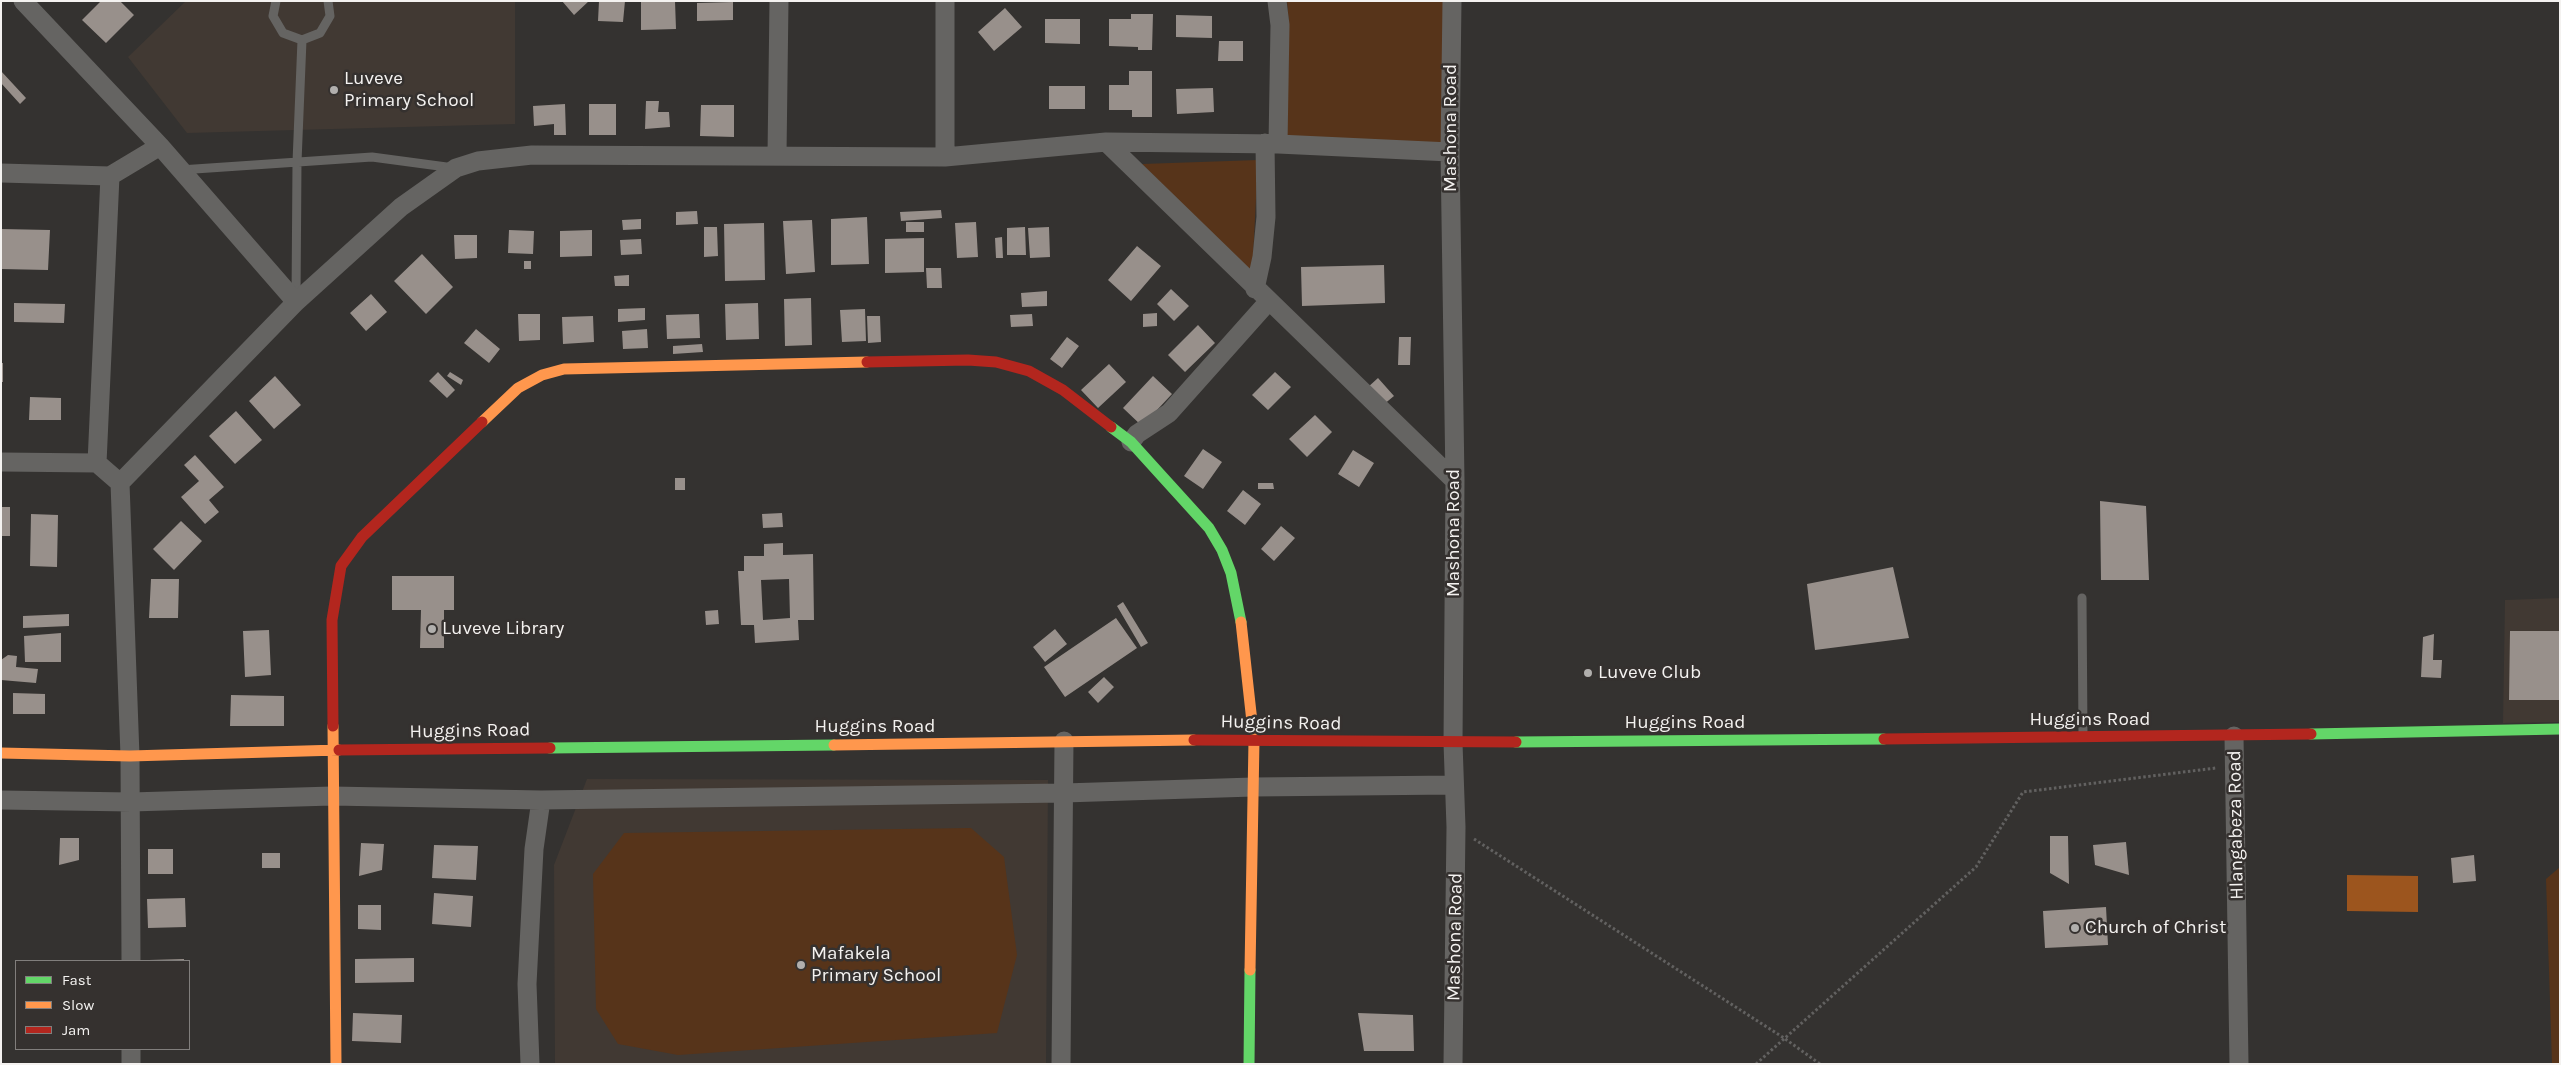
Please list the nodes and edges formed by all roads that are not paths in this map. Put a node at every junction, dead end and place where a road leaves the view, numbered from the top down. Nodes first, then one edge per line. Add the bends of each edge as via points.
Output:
1 (23, 1) edge
2 (276, 1) edge
3 (328, 1) edge
4 (779, 1) edge
5 (945, 1) edge
6 (1277, 1) edge
7 (1452, 1) edge
8 (302, 40) junction
9 (1106, 142) junction
10 (1272, 144) junction
11 (160, 146) junction
12 (1450, 152) junction
13 (777, 155) junction
14 (945, 157) junction
15 (297, 162) junction
16 (456, 168) junction
17 (179, 170) junction
18 (1, 173) edge
19 (110, 176) junction
20 (1262, 296) junction
21 (296, 302) junction
22 (1130, 442) junction
23 (1, 462) edge
24 (97, 463) junction
25 (1455, 481) junction
26 (120, 483) junction
27 (2082, 598) dead end
28 (2560, 730) edge
29 (2234, 736) junction
30 (2083, 738) junction
31 (1064, 740) junction
32 (1254, 740) junction
33 (1453, 743) junction
34 (331, 750) junction
35 (1, 754) edge
36 (130, 756) junction
37 (1454, 785) junction
38 (1253, 787) junction
39 (1064, 793) junction
40 (332, 796) junction
41 (1, 800) edge
42 (541, 800) junction
43 (131, 802) junction
44 (131, 960) edge
45 (131, 1050) edge
46 (131, 1064) edge
47 (336, 1064) edge
48 (530, 1064) edge
49 (1061, 1064) edge
50 (1249, 1064) edge
51 (1453, 1064) edge
52 (2239, 1064) edge

1 - 11 street
2 - 8 lane via 273,16 283,33
3 - 8 lane via 330,16 320,33
4 - 13 street
5 - 14 street
6 - 10 street via 1280,25
7 - 12 street, Mashona Road
8 - 15 lane
9 - 10 street
9 - 14 street
9 - 20 street
10 - 12 street
10 - 20 street via 1262,257
11 - 17 street
11 - 19 street
12 - 25 street, Mashona Road
13 - 14 street
13 - 16 street via 532,155 478,161
15 - 16 lane via 372,157
15 - 17 lane
15 - 21 lane
16 - 21 street via 401,207
17 - 21 street
18 - 19 street
19 - 24 street
20 - 22 street via 1169,412
20 - 25 street
21 - 26 street
22 - 32 street via 1208,528 1232,573 1242,629
22 - 34 street via 1063,390 1028,371 996,362 564,369 542,374 518,388 461,442 362,537 341,566 332,620
23 - 24 street
24 - 26 street
25 - 33 street, Mashona Road
26 - 36 street
27 - 30 lane
28 - 29 street, Huggins Road
29 - 30 street, Huggins Road
29 - 52 street, Hlangabeza Road
30 - 33 street, Huggins Road
31 - 32 street, Huggins Road
31 - 34 street, Huggins Road
31 - 39 street
32 - 33 street, Huggins Road
32 - 38 street
33 - 37 street, Mashona Road
34 - 36 street, Huggins Road
34 - 40 street
35 - 36 street, Huggins Road
36 - 43 street
37 - 38 street
37 - 51 street, Mashona Road
38 - 39 street
38 - 50 street
39 - 42 street
39 - 49 street
40 - 42 street
40 - 43 street
40 - 47 street
41 - 43 street
42 - 48 street via 534,849 528,984
43 - 44 street
45 - 46 street

